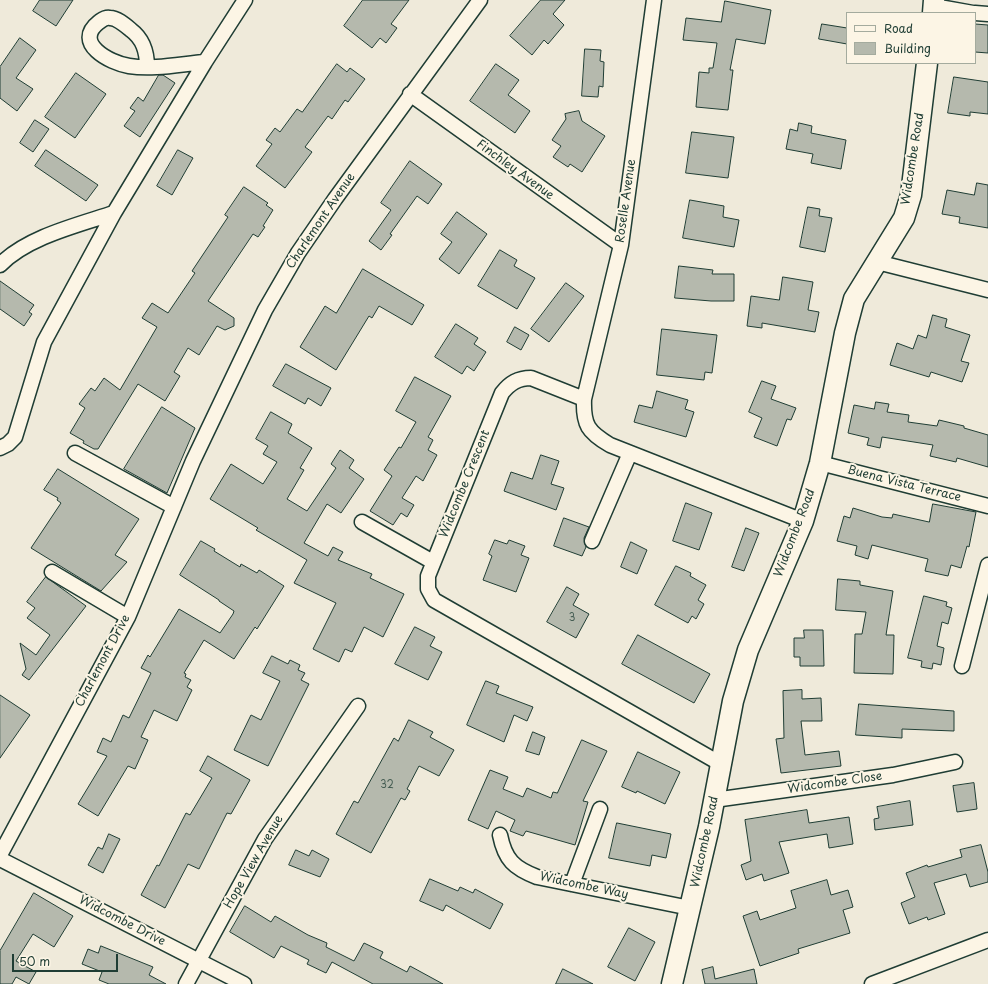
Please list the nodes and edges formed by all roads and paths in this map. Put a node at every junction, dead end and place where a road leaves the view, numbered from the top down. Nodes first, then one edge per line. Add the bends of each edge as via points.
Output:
1 (245, 0) edge
2 (480, 0) edge
3 (654, 0) edge
4 (934, 6) edge
5 (968, 12) edge
6 (976, 13) edge
7 (988, 14) edge
8 (205, 62) junction
9 (927, 64) edge
10 (147, 67) dead end
11 (410, 94) junction
12 (114, 212) junction
13 (621, 245) junction
14 (876, 262) junction
15 (0, 265) edge
16 (988, 290) edge
17 (584, 399) junction
18 (0, 448) edge
19 (75, 453) dead end
20 (630, 453) junction
21 (193, 461) joint
22 (820, 464) junction
23 (988, 506) edge
24 (174, 507) junction
25 (803, 521) junction
26 (362, 522) dead end
27 (592, 541) dead end
28 (433, 562) junction
29 (988, 565) edge
30 (52, 572) dead end
31 (128, 617) junction
32 (962, 666) dead end
33 (358, 706) dead end
34 (955, 762) dead end
35 (720, 764) junction
36 (714, 800) junction
37 (600, 809) dead end
38 (500, 835) dead end
39 (0, 855) edge
40 (0, 859) edge
41 (572, 884) junction
42 (690, 908) junction
43 (988, 940) edge
44 (198, 960) junction
45 (186, 984) edge
46 (244, 984) edge
47 (672, 984) edge
48 (872, 984) edge

1 - 8 street
2 - 11 street, Charlemont Avenue
3 - 13 street, Roselle Avenue
4 - 5 street
6 - 7 street
8 - 10 street
8 - 12 street
9 - 14 street, Widcombe Road via 911,195 904,218
11 - 13 street, Finchley Avenue
11 - 21 street, Charlemont Avenue via 298,252 265,310
12 - 15 street via 45,237 23,248
12 - 18 street via 44,342 15,437
13 - 17 street, Roselle Avenue
14 - 16 street
14 - 22 street, Widcombe Road via 854,299
17 - 20 street via 584,417 590,430 610,445
17 - 28 street, Widcombe Crescent via 531,378 523,378 508,386 502,393
19 - 24 street
20 - 25 street
20 - 27 street
21 - 24 street, Charlemont Drive
22 - 23 street, Buena Vista Terrace
22 - 25 street, Widcombe Road
24 - 31 street, Charlemont Drive
25 - 35 street, Widcombe Road via 748,650 733,701
26 - 28 street
28 - 35 street, Widcombe Crescent via 428,576 428,589 434,600
29 - 32 street
30 - 31 street
31 - 39 street, Charlemont Drive
33 - 44 street, Hope View Avenue via 265,839
34 - 36 street, Widcombe Close via 893,775
35 - 36 street, Widcombe Road
36 - 42 street, Widcombe Road
37 - 41 street
38 - 41 street, Widcombe Way via 503,850 518,867 538,877
40 - 44 street, Widcombe Drive
41 - 42 street, Widcombe Way
42 - 47 street, Widcombe Road
43 - 48 street
44 - 45 street, Hope View Avenue
44 - 46 street, Widcombe Drive

